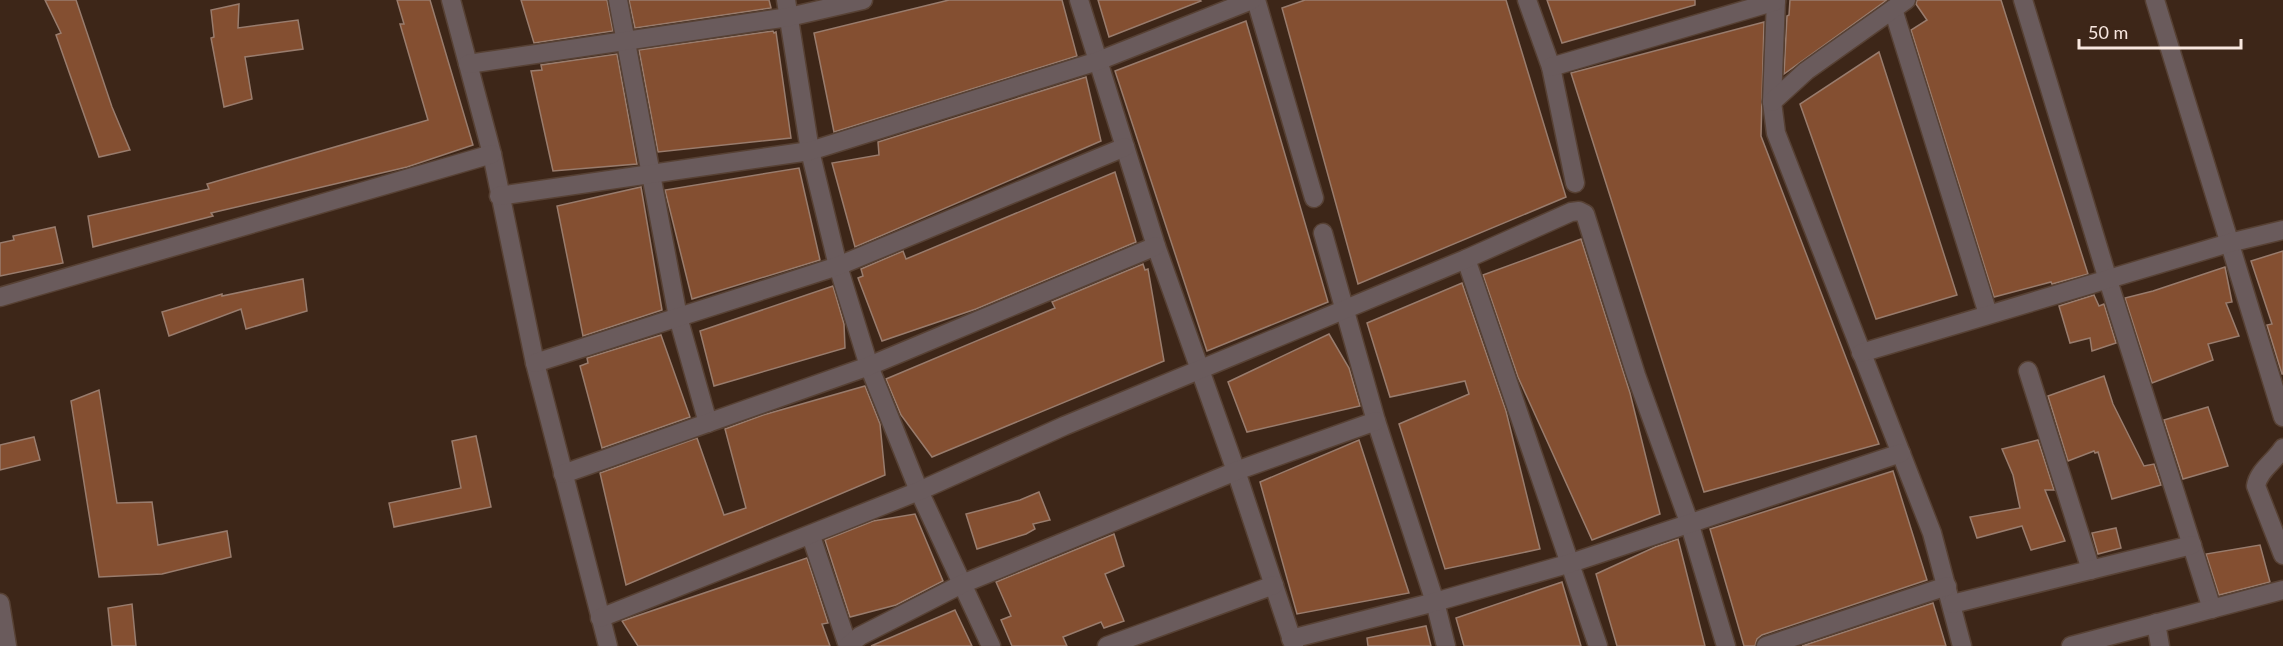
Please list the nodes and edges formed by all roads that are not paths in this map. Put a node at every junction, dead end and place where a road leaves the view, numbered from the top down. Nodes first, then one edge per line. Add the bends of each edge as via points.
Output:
1 (452, 0) edge
2 (618, 0) edge
3 (863, 0) edge
4 (1079, 0) edge
5 (1254, 0) edge
6 (1527, 0) edge
7 (1776, 0) edge
8 (2023, 0) edge
9 (2155, 0) edge
10 (1900, 4) edge
11 (788, 9) edge
12 (626, 43) junction
13 (1098, 61) junction
14 (468, 64) junction
15 (1551, 67) junction
16 (1772, 102) junction
17 (1125, 147) junction
18 (810, 151) junction
19 (492, 154) junction
20 (650, 174) junction
21 (1575, 183) dead end
22 (499, 196) junction
23 (1314, 198) dead end
24 (2283, 230) edge
25 (1323, 233) dead end
26 (2229, 243) junction
27 (1156, 246) junction
28 (1466, 259) junction
29 (838, 266) junction
30 (2108, 280) junction
31 (0, 297) edge
32 (1345, 309) junction
33 (1988, 314) junction
34 (678, 317) junction
35 (1861, 353) junction
36 (535, 363) junction
37 (869, 366) junction
38 (1200, 371) junction
39 (2028, 371) dead end
40 (2283, 417) edge
41 (1376, 421) junction
42 (708, 423) junction
43 (2283, 448) edge
44 (1901, 453) junction
45 (1236, 471) junction
46 (563, 474) junction
47 (919, 491) junction
48 (1689, 522) junction
49 (811, 536) junction
50 (2192, 546) junction
51 (2283, 555) edge
52 (1571, 563) junction
53 (2091, 570) junction
54 (962, 584) junction
55 (1274, 585) junction
56 (1947, 586) junction
57 (2283, 590) edge
58 (1435, 602) junction
59 (0, 603) edge
60 (1952, 604) junction
61 (2212, 609) junction
62 (600, 618) junction
63 (2156, 623) junction
64 (1292, 643) edge
65 (7, 646) edge
66 (608, 646) edge
67 (848, 646) edge
68 (991, 646) edge
69 (1107, 646) edge
70 (1446, 646) edge
71 (1598, 646) edge
72 (1726, 646) edge
73 (1766, 646) edge
74 (1962, 646) edge
75 (2071, 646) edge
76 (2160, 646) edge

1 - 14 street
2 - 12 street
3 - 11 street
4 - 13 street
5 - 13 street
5 - 23 street
6 - 15 street
7 - 15 street
7 - 16 street
8 - 30 street
9 - 26 street
10 - 16 street via 1806,71
10 - 33 street
11 - 12 street
11 - 18 street
12 - 14 street
12 - 20 street
13 - 17 street
13 - 18 street
14 - 19 street
15 - 21 street
16 - 35 street via 1776,133
17 - 27 street
17 - 29 street
18 - 20 street
18 - 29 street
19 - 22 street
19 - 31 street
20 - 22 street
20 - 34 street
22 - 36 street
24 - 26 street
25 - 32 street
26 - 30 street
26 - 40 street
27 - 37 street
27 - 38 street
28 - 32 street
28 - 48 street via 1570,212 1585,214 1636,375
28 - 52 street
29 - 34 street
29 - 37 street
30 - 33 street
30 - 50 street
32 - 38 street
32 - 41 street
33 - 35 street
34 - 36 street
34 - 42 street
35 - 44 street
36 - 46 street
37 - 42 street
37 - 47 street
38 - 45 street
38 - 47 street
39 - 53 street
41 - 45 street
41 - 58 street
42 - 46 street
43 - 51 street via 2257,478 2256,486
44 - 48 street
44 - 56 street via 1932,533
45 - 54 street
45 - 55 street
46 - 62 street
47 - 49 street
47 - 54 street
48 - 52 street
48 - 72 street
49 - 62 street
49 - 67 street
50 - 53 street
50 - 61 street
52 - 58 street
52 - 71 street
53 - 60 street
54 - 67 street via 860,636
54 - 68 street
55 - 64 street
55 - 69 street
56 - 60 street
56 - 73 street
57 - 61 street
58 - 64 street
58 - 70 street
59 - 65 street
60 - 74 street
61 - 63 street
62 - 66 street
63 - 75 street
63 - 76 street

